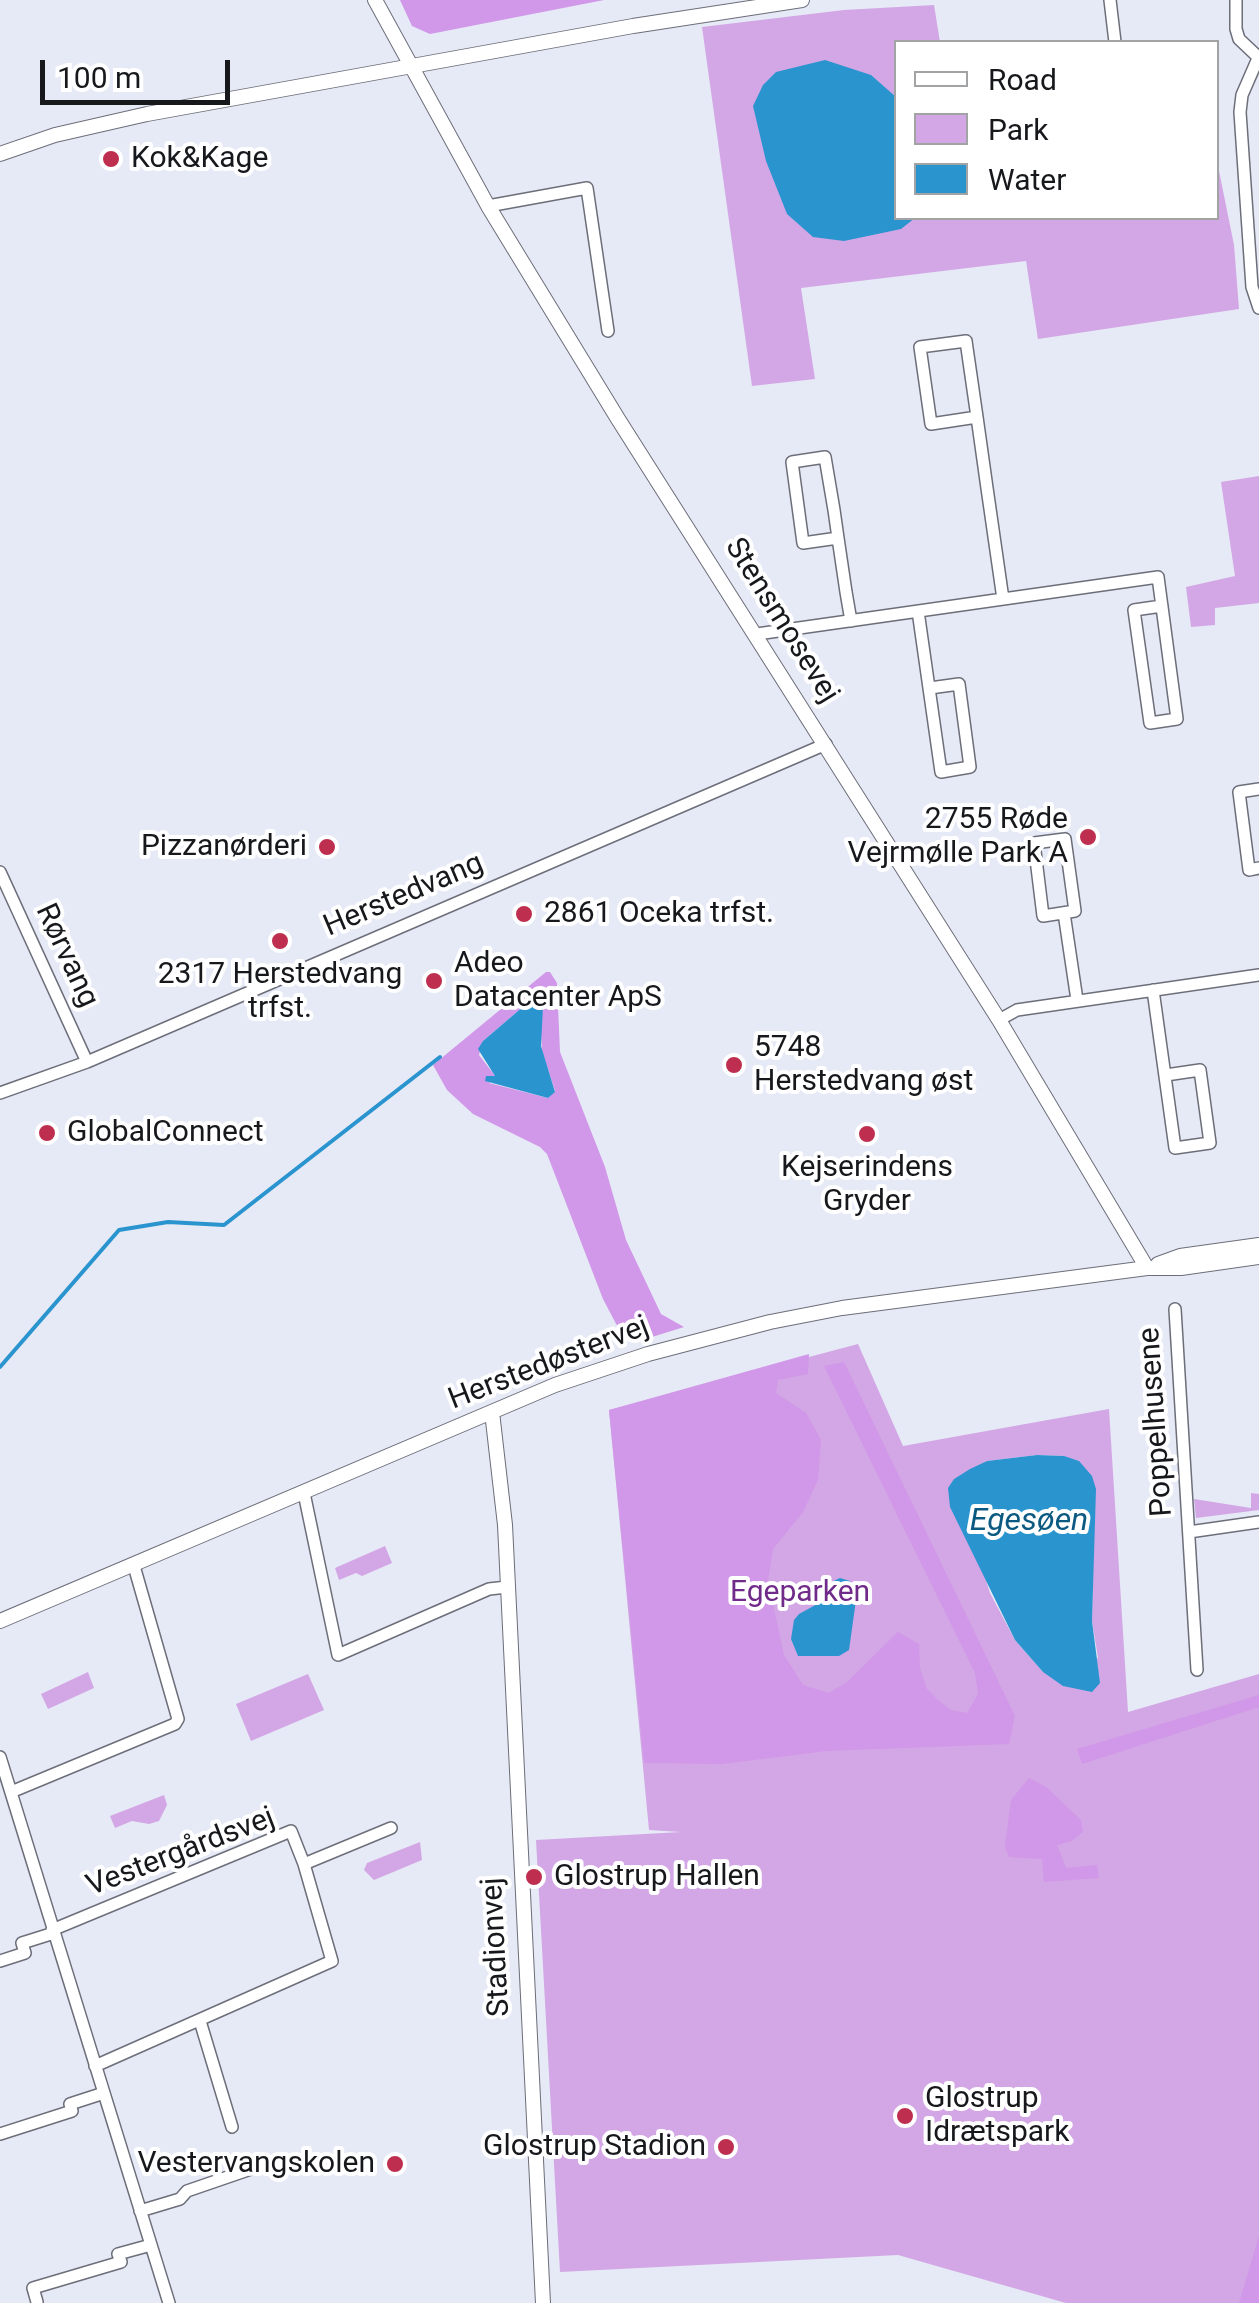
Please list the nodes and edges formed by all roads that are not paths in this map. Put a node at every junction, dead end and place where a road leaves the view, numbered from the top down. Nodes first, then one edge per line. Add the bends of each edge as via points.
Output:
1 (375, 0) edge
2 (802, 0) edge
3 (1110, 0) edge
4 (1236, 0) edge
5 (1116, 40) edge
6 (1259, 57) edge
7 (408, 65) junction
8 (0, 154) edge
9 (488, 206) junction
10 (1259, 308) edge
11 (608, 331) dead end
12 (977, 417) junction
13 (838, 538) junction
14 (1003, 599) junction
15 (1162, 606) junction
16 (918, 612) junction
17 (850, 621) junction
18 (757, 634) junction
19 (930, 688) junction
20 (826, 744) junction
21 (1259, 789) edge
22 (1259, 868) edge
23 (0, 872) edge
24 (1064, 913) junction
25 (1259, 975) edge
26 (1153, 990) junction
27 (1077, 1000) junction
28 (999, 1020) junction
29 (87, 1062) junction
30 (1166, 1075) junction
31 (0, 1093) edge
32 (1259, 1244) edge
33 (1259, 1257) edge
34 (1148, 1268) junction
35 (1175, 1309) dead end
36 (492, 1412) junction
37 (304, 1493) junction
38 (1259, 1522) edge
39 (1190, 1532) junction
40 (134, 1566) junction
41 (507, 1588) junction
42 (0, 1621) edge
43 (1197, 1670) dead end
44 (1, 1765) edge
45 (11, 1792) junction
46 (391, 1828) dead end
47 (304, 1864) junction
48 (53, 1932) junction
49 (0, 1961) edge
50 (200, 2020) junction
51 (95, 2066) junction
52 (104, 2093) junction
53 (232, 2127) dead end
54 (0, 2134) edge
55 (251, 2170) dead end
56 (140, 2211) junction
57 (151, 2245) junction
58 (37, 2302) edge
59 (169, 2303) edge
60 (543, 2303) edge

1 - 7 street, Stensmosevej
2 - 7 street
3 - 5 street
4 - 6 street via 1239,38
6 - 10 street via 1240,112
7 - 8 street via 147,114
7 - 9 street, Stensmosevej
9 - 11 street via 588,188
9 - 18 street, Stensmosevej
12 - 12 street via 966,341 920,347 931,424
12 - 14 street
13 - 13 street via 826,458 792,462 803,543
13 - 17 street
14 - 15 street via 1158,577
14 - 16 street
15 - 15 street via 1177,719 1150,723 1134,610
16 - 17 street
16 - 19 street
17 - 18 street
18 - 20 street, Stensmosevej
19 - 19 street via 941,772 970,767 960,684
20 - 28 street, Stensmosevej
20 - 29 street, Herstedvang
21 - 22 street via 1239,792 1249,870
23 - 29 street, Rørvang
24 - 24 street via 1075,911 1065,839 1034,844 1044,916
24 - 27 street
25 - 26 street
26 - 27 street
26 - 30 street
27 - 28 street
28 - 34 street, Stensmosevej
29 - 31 street, Herstedvang
30 - 30 street via 1175,1148 1210,1143 1200,1070
32 - 34 street, Herstedøstervej
33 - 34 street, Herstedøstervej
34 - 36 street, Herstedøstervej via 770,1322 648,1354
35 - 39 street, Poppelhusene
36 - 37 street, Herstedøstervej
36 - 41 street, Stadionvej
37 - 40 street, Herstedøstervej
37 - 41 street via 338,1655 489,1589
38 - 39 street, Poppelhusene
39 - 43 street, Poppelhusene
40 - 42 street, Herstedøstervej
40 - 45 street via 178,1719
41 - 60 street, Stadionvej
44 - 45 street
45 - 48 street
46 - 47 street
47 - 48 street, Vestergårdsvej via 291,1831
47 - 50 street, Vestergårdsvej via 332,1961
48 - 49 street, Vestergårdsvej via 22,1943 25,1953
48 - 51 street
50 - 51 street, Vestergårdsvej
50 - 53 street
51 - 52 street
52 - 54 street via 70,2104 72,2111
52 - 56 street
55 - 56 street
56 - 57 street
57 - 58 street via 118,2254 120,2262 32,2288
57 - 59 street

